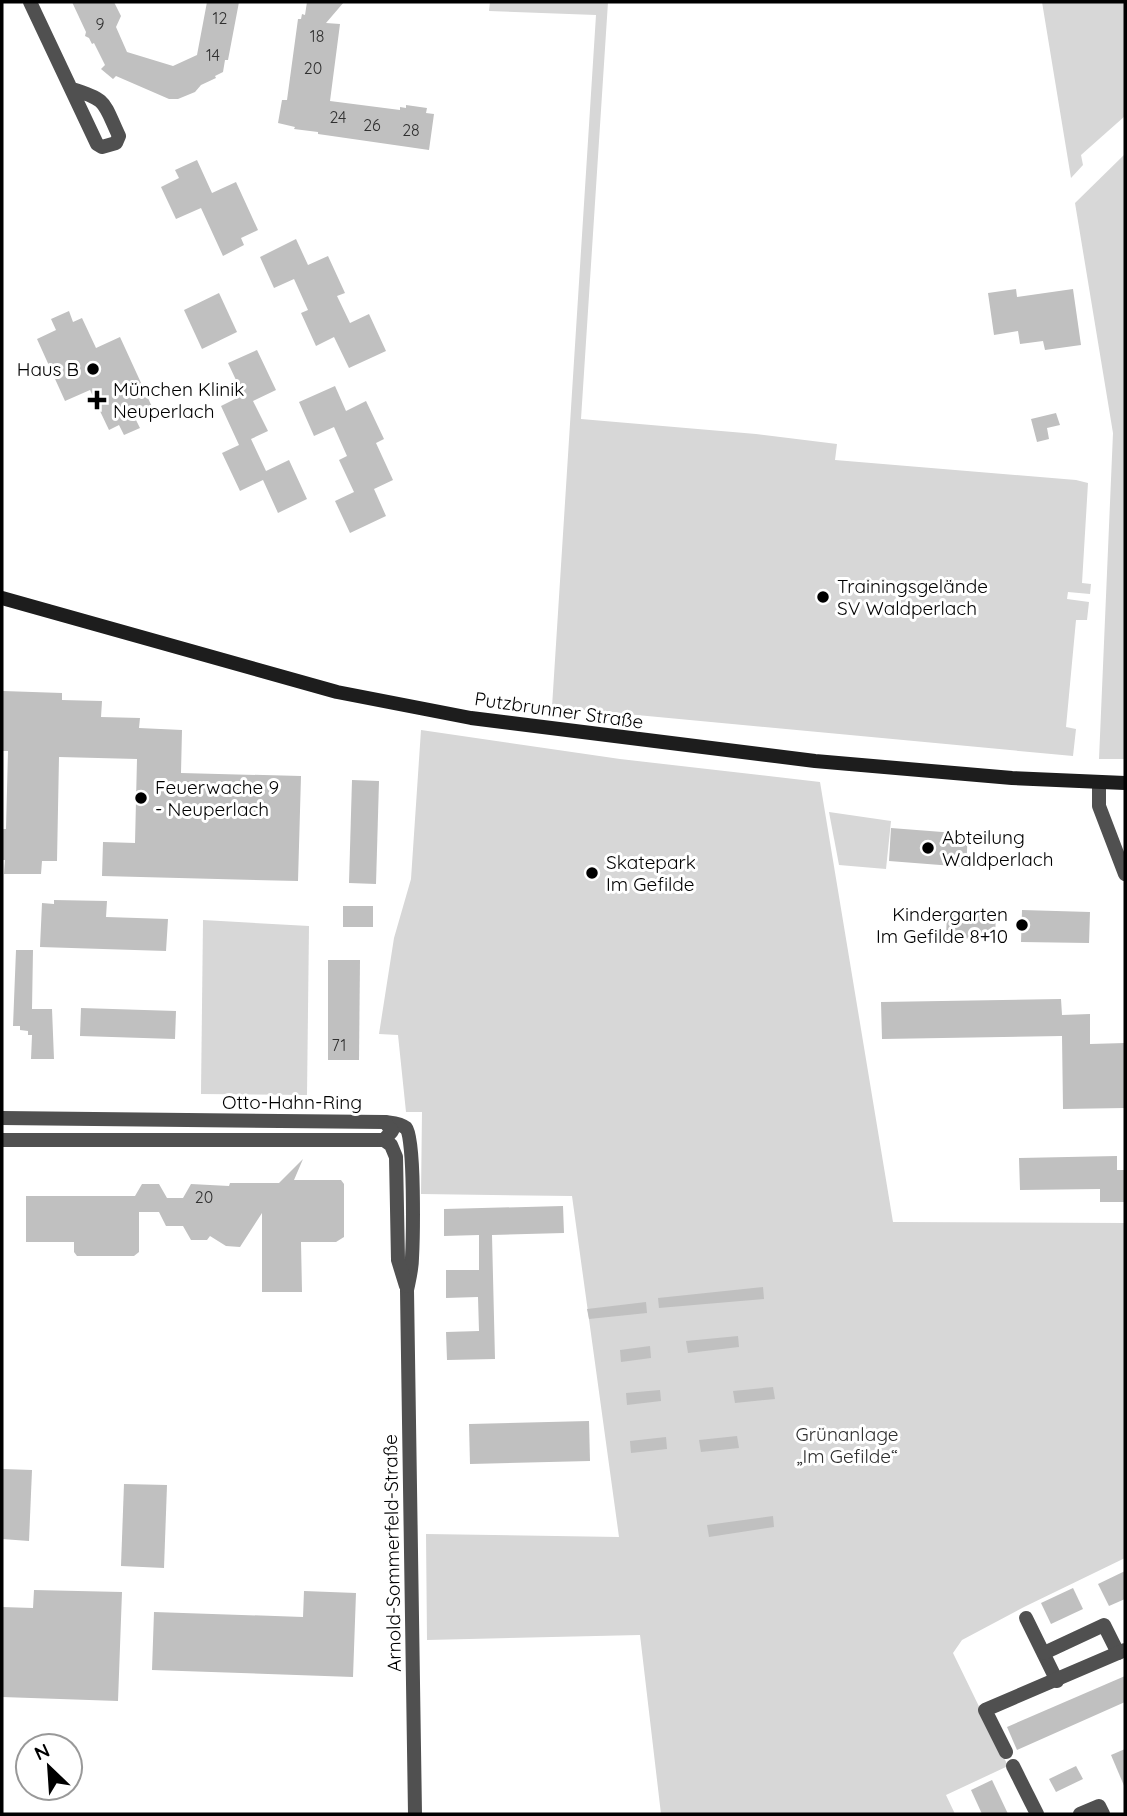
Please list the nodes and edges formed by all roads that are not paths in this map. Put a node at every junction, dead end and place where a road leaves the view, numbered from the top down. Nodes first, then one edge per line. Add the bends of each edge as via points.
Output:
1 (30, 2) edge
2 (72, 89) dead end
3 (2, 598) edge
4 (1099, 782) junction
5 (1125, 783) edge
6 (1125, 874) edge
7 (2, 1118) edge
8 (385, 1122) junction
9 (2, 1140) edge
10 (384, 1140) junction
11 (407, 1290) junction
12 (1026, 1618) dead end
13 (1122, 1652) edge
14 (1044, 1653) junction
15 (1057, 1681) junction
16 (1006, 1752) dead end
17 (1013, 1766) dead end
18 (415, 1814) edge
19 (1037, 1814) edge
20 (1080, 1814) edge
21 (1103, 1814) edge

1 - 2 street
3 - 4 main road, Putzbrunner Straße via 337,692 471,718 815,761
4 - 5 main road, Putzbrunner Straße
4 - 6 street via 1098,806
7 - 8 street, Otto-Hahn-Ring
8 - 10 street, Otto-Hahn-Ring via 392,1131
8 - 11 street, Arnold-Sommerfeld-Straße via 407,1129 411,1139 412,1261
9 - 10 street, Otto-Hahn-Ring
10 - 11 street, Arnold-Sommerfeld-Straße via 396,1157 398,1260
11 - 18 street, Arnold-Sommerfeld-Straße
12 - 14 street
13 - 14 street via 1104,1625
13 - 15 street
14 - 15 street
15 - 16 street via 985,1710
17 - 19 street
20 - 21 street via 1099,1806

